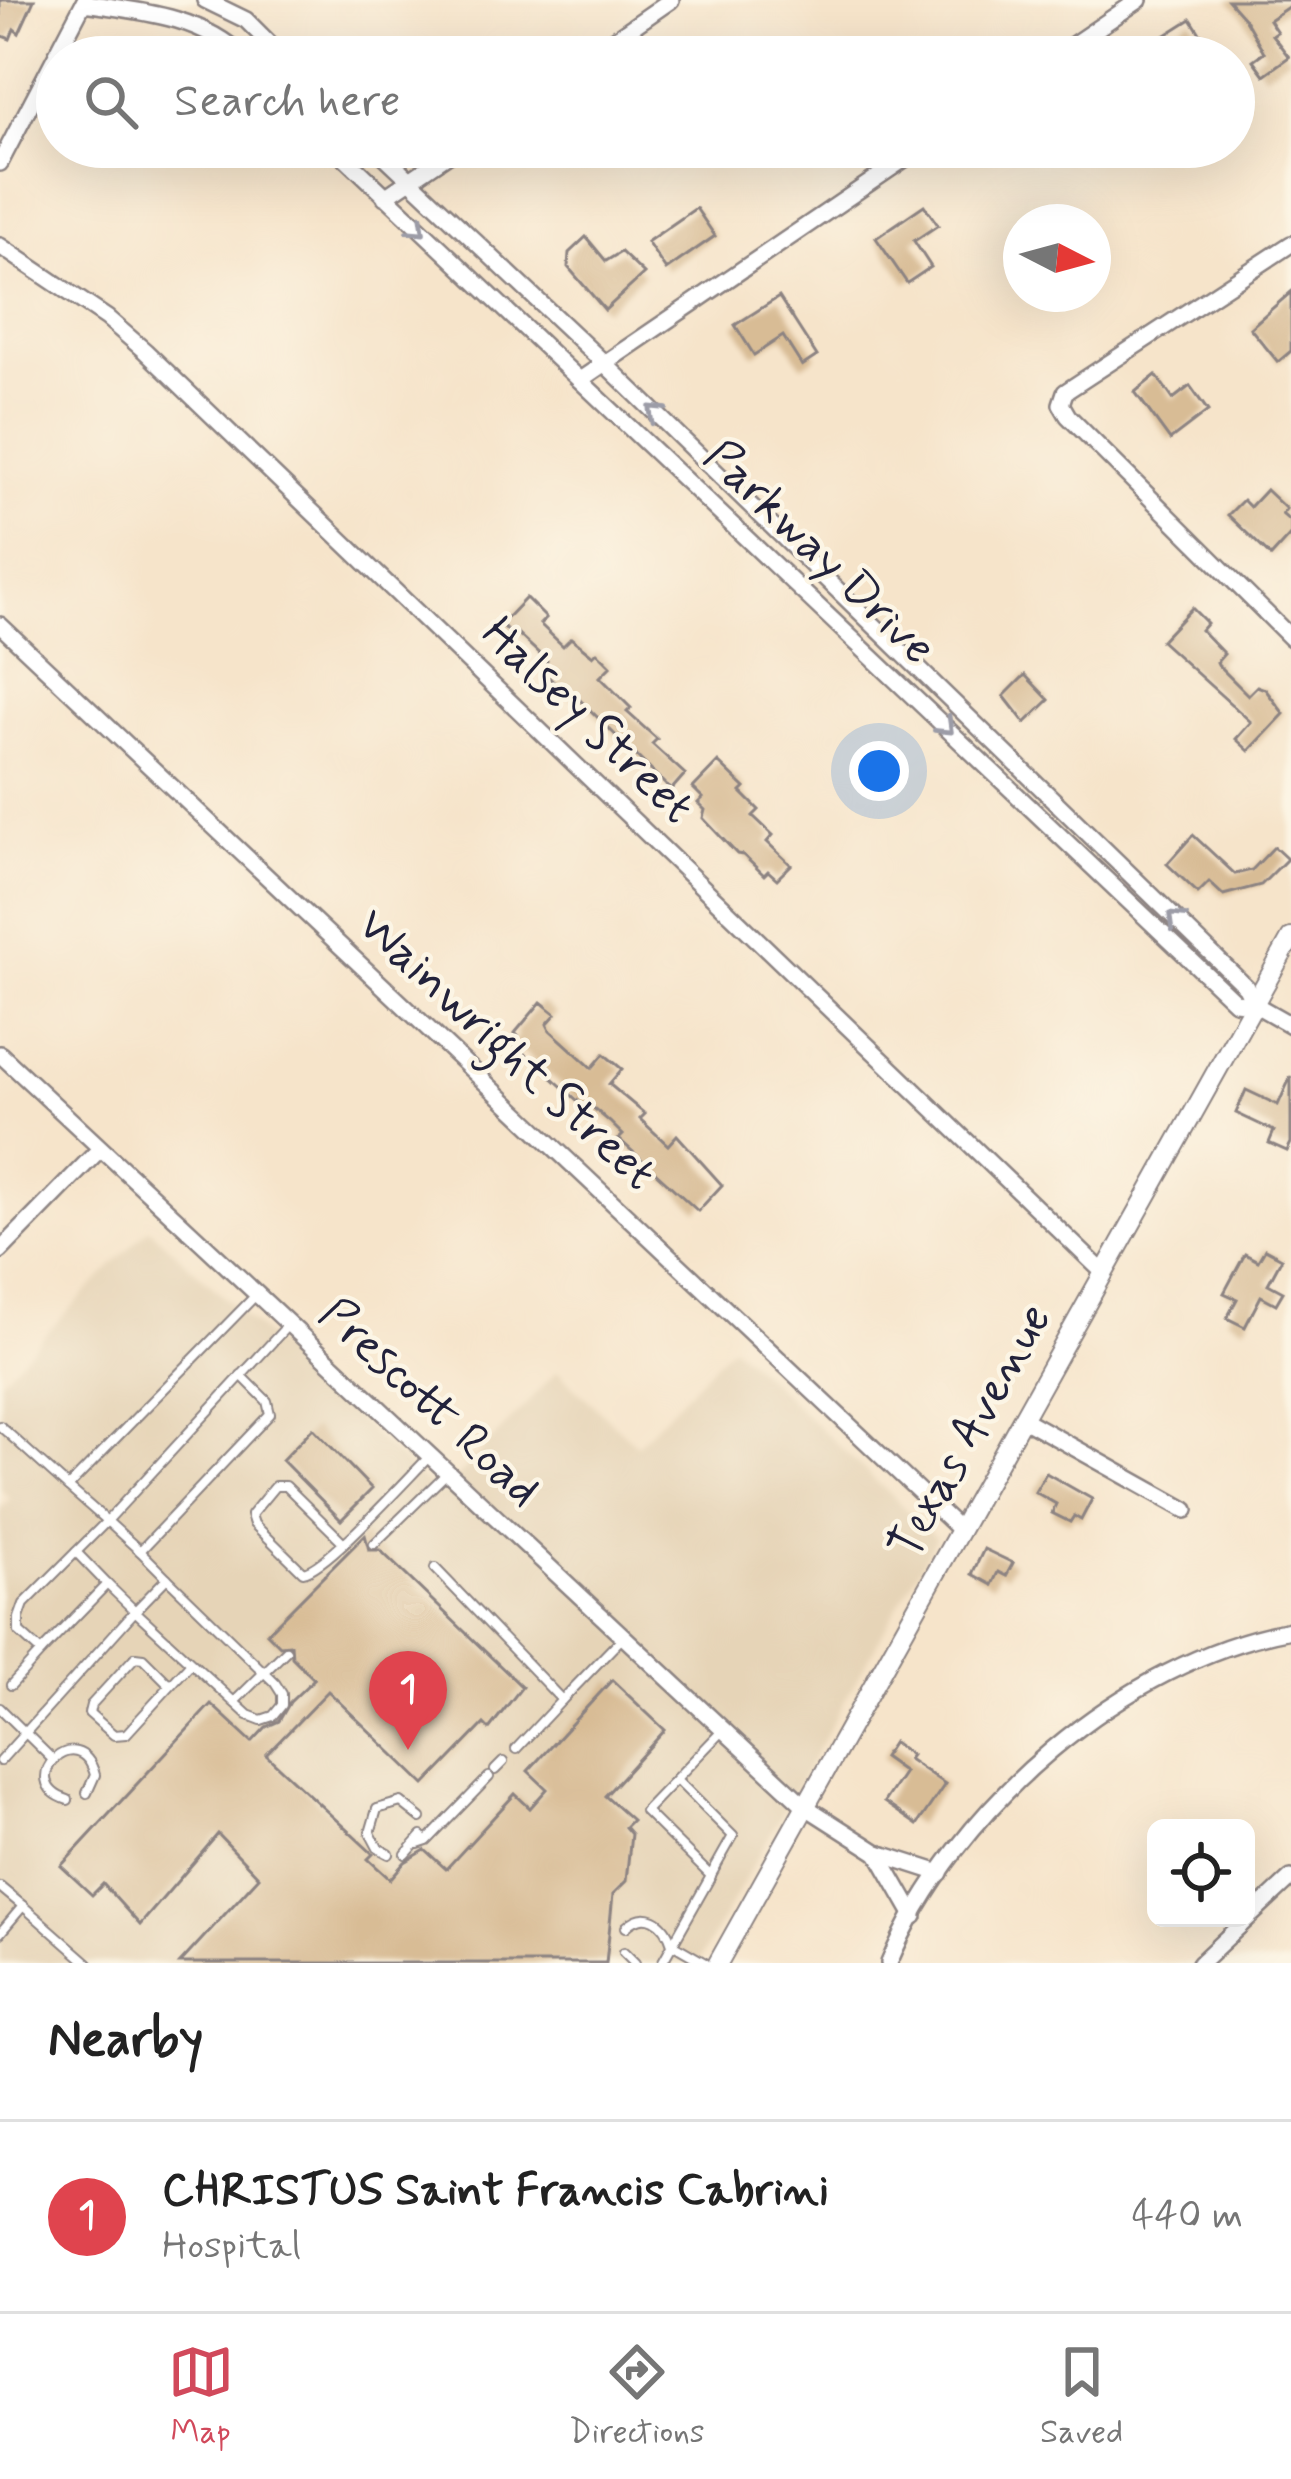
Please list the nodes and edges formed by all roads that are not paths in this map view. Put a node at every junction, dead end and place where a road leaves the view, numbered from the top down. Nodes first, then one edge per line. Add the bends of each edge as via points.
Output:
1 (206, 0) edge
2 (671, 0) edge
3 (1139, 0) edge
4 (85, 1) edge
5 (67, 36) edge
6 (215, 36) edge
7 (262, 36) edge
8 (619, 36) edge
9 (1086, 36) edge
10 (36, 94) edge
11 (0, 163) edge
12 (355, 168) edge
13 (397, 168) edge
14 (429, 168) edge
15 (891, 168) edge
16 (410, 181) junction
17 (385, 197) junction
18 (1291, 244) edge
19 (0, 245) edge
20 (604, 362) junction
21 (580, 380) junction
22 (0, 625) edge
23 (1291, 638) edge
24 (1291, 938) edge
25 (1254, 1004) junction
26 (1291, 1024) edge
27 (0, 1054) edge
28 (99, 1150) junction
29 (0, 1251) edge
30 (1104, 1273) junction
31 (256, 1295) junction
32 (288, 1325) junction
33 (242, 1375) junction
34 (1023, 1419) junction
35 (0, 1426) edge
36 (430, 1457) junction
37 (447, 1473) junction
38 (68, 1486) junction
39 (1186, 1510) dead end
40 (106, 1521) junction
41 (961, 1531) junction
42 (343, 1542) junction
43 (377, 1544) dead end
44 (140, 1551) junction
45 (76, 1552) junction
46 (435, 1568) dead end
47 (166, 1578) junction
48 (107, 1584) junction
49 (135, 1611) junction
50 (1291, 1630) edge
51 (623, 1637) junction
52 (283, 1651) dead end
53 (41, 1652) junction
54 (191, 1663) junction
55 (263, 1672) junction
56 (10, 1685) dead end
57 (170, 1685) junction
58 (562, 1700) junction
59 (234, 1702) junction
60 (0, 1708) edge
61 (723, 1730) junction
62 (27, 1733) junction
63 (516, 1749) dead end
64 (52, 1759) junction
65 (0, 1761) edge
66 (496, 1770) dead end
67 (676, 1780) junction
68 (88, 1793) dead end
69 (68, 1800) dead end
70 (806, 1807) junction
71 (421, 1818) dead end
72 (878, 1853) junction
73 (389, 1854) dead end
74 (406, 1854) dead end
75 (940, 1873) junction
76 (711, 1876) junction
77 (1291, 1878) edge
78 (0, 1887) edge
79 (23, 1906) junction
80 (914, 1916) junction
81 (626, 1928) dead end
82 (0, 1933) edge
83 (672, 1944) junction
84 (624, 1952) dead end
85 (88, 1963) edge
86 (635, 1963) edge
87 (662, 1963) edge
88 (705, 1963) edge
89 (718, 1963) edge
90 (889, 1963) edge
91 (1201, 1963) edge

1 - 7 street
2 - 8 street
3 - 9 street
4 - 5 street
4 - 6 street
10 - 11 street
12 - 17 street, Parkway Drive
13 - 16 street, Parkway Drive
14 - 16 street
15 - 20 street
16 - 17 street
16 - 20 street, Parkway Drive
17 -> 21 street, Parkway Drive
18 - 23 street via 1065,392 1061,404
19 - 30 street, Halsey Street via 145,351
20 - 21 street
25 -> 20 street, Parkway Drive via 1246,987
21 -> 25 street, Parkway Drive via 1235,1002
22 - 41 street, Wainwright Street
24 - 25 street, Texas Avenue
25 - 26 street, Parkway Drive
25 - 30 street, Texas Avenue
27 - 28 street, Prescott Road
28 - 29 street
28 - 31 street, Prescott Road
30 - 34 street, Texas Avenue
31 - 32 street, Prescott Road
31 - 38 lane
32 - 33 lane
32 - 36 street, Prescott Road
33 - 40 lane
33 - 44 lane via 270,1414
34 - 39 street
34 - 41 street, Texas Avenue
35 - 38 lane
36 - 37 street, Prescott Road
36 - 42 lane
37 - 43 lane
37 - 51 street, Prescott Road
38 - 40 lane
40 - 44 lane
40 - 45 lane
41 - 70 street, Texas Avenue
42 - 42 lane via 303,1572 251,1515 275,1486 286,1486
44 - 47 lane
45 - 48 lane
45 - 53 lane via 19,1618 20,1632
46 - 58 lane
47 - 49 lane
47 - 55 lane
48 - 49 lane
48 - 53 lane
49 - 54 lane
49 - 62 lane
50 - 75 street via 1154,1682 1068,1736 983,1816
51 - 58 lane
51 - 61 street, Prescott Road
52 - 55 lane
53 - 56 lane
54 - 57 lane
54 - 59 lane
55 - 59 lane
55 - 59 lane via 282,1694 272,1716 261,1720
57 - 57 lane via 126,1734 113,1735 89,1712 135,1658
58 - 63 lane
60 - 62 lane
61 - 67 lane
61 - 70 street, Prescott Road
62 - 64 lane
62 - 65 lane
64 - 68 lane via 67,1751 89,1760 95,1775
64 - 69 lane via 46,1782
66 - 74 lane
67 - 76 lane via 733,1836
67 - 76 lane via 645,1811
70 - 72 street, Prescott Road
70 - 89 street, Texas Avenue
71 - 73 lane via 401,1802 377,1809 370,1833
72 - 75 street
72 - 80 street
75 - 80 street
76 - 83 lane
77 - 91 street
78 - 79 lane
79 - 82 lane
79 - 85 lane
80 - 90 street
81 - 83 lane via 654,1918
83 - 87 lane
83 - 88 lane
84 - 86 lane

